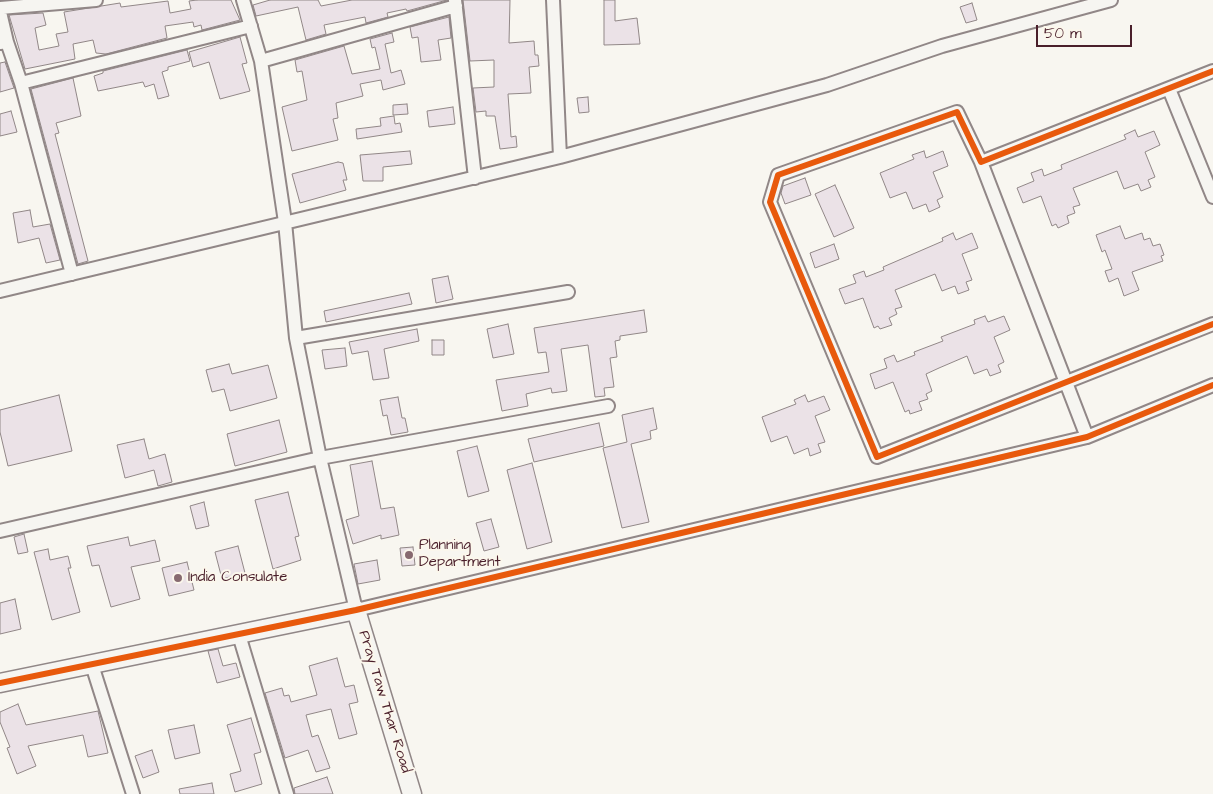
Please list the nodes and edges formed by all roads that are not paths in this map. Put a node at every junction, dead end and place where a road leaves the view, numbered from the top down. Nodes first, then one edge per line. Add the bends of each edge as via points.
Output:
1 (96, 0) edge
2 (243, 0) edge
3 (553, 0) edge
4 (1111, 0) edge
5 (456, 3) edge
6 (0, 8) edge
7 (0, 12) edge
8 (251, 26) junction
9 (3, 42) edge
10 (261, 61) junction
11 (1213, 71) edge
12 (21, 83) junction
13 (1169, 89) junction
14 (560, 157) junction
15 (981, 162) junction
16 (475, 178) junction
17 (1213, 196) edge
18 (285, 222) junction
19 (72, 274) junction
20 (0, 291) edge
21 (568, 292) dead end
22 (1213, 324) edge
23 (296, 338) junction
24 (1066, 382) junction
25 (1213, 385) edge
26 (608, 406) dead end
27 (1087, 437) junction
28 (320, 458) junction
29 (0, 531) edge
30 (356, 610) junction
31 (239, 635) junction
32 (92, 665) junction
33 (0, 683) edge
34 (133, 794) edge
35 (287, 794) edge
36 (412, 794) edge

1 - 6 street
2 - 8 street
3 - 14 street
4 - 14 street via 942,46 828,85
5 - 10 street
5 - 16 street
7 - 9 street
8 - 10 street
8 - 12 street
9 - 12 street
10 - 18 street
11 - 13 street
12 - 19 street
13 - 15 street
13 - 17 street
14 - 16 street
15 - 24 street
15 - 24 street via 957,112 778,175 770,202 877,457
16 - 18 street
18 - 19 street
18 - 23 street
19 - 20 street
21 - 23 street
22 - 24 street
23 - 28 street
24 - 27 street
25 - 27 street
26 - 28 street
27 - 30 street
28 - 29 street
28 - 30 street
30 - 31 street
30 - 36 street, Pray Taw Thar Road
31 - 32 street
31 - 35 street
32 - 33 street
32 - 34 street

